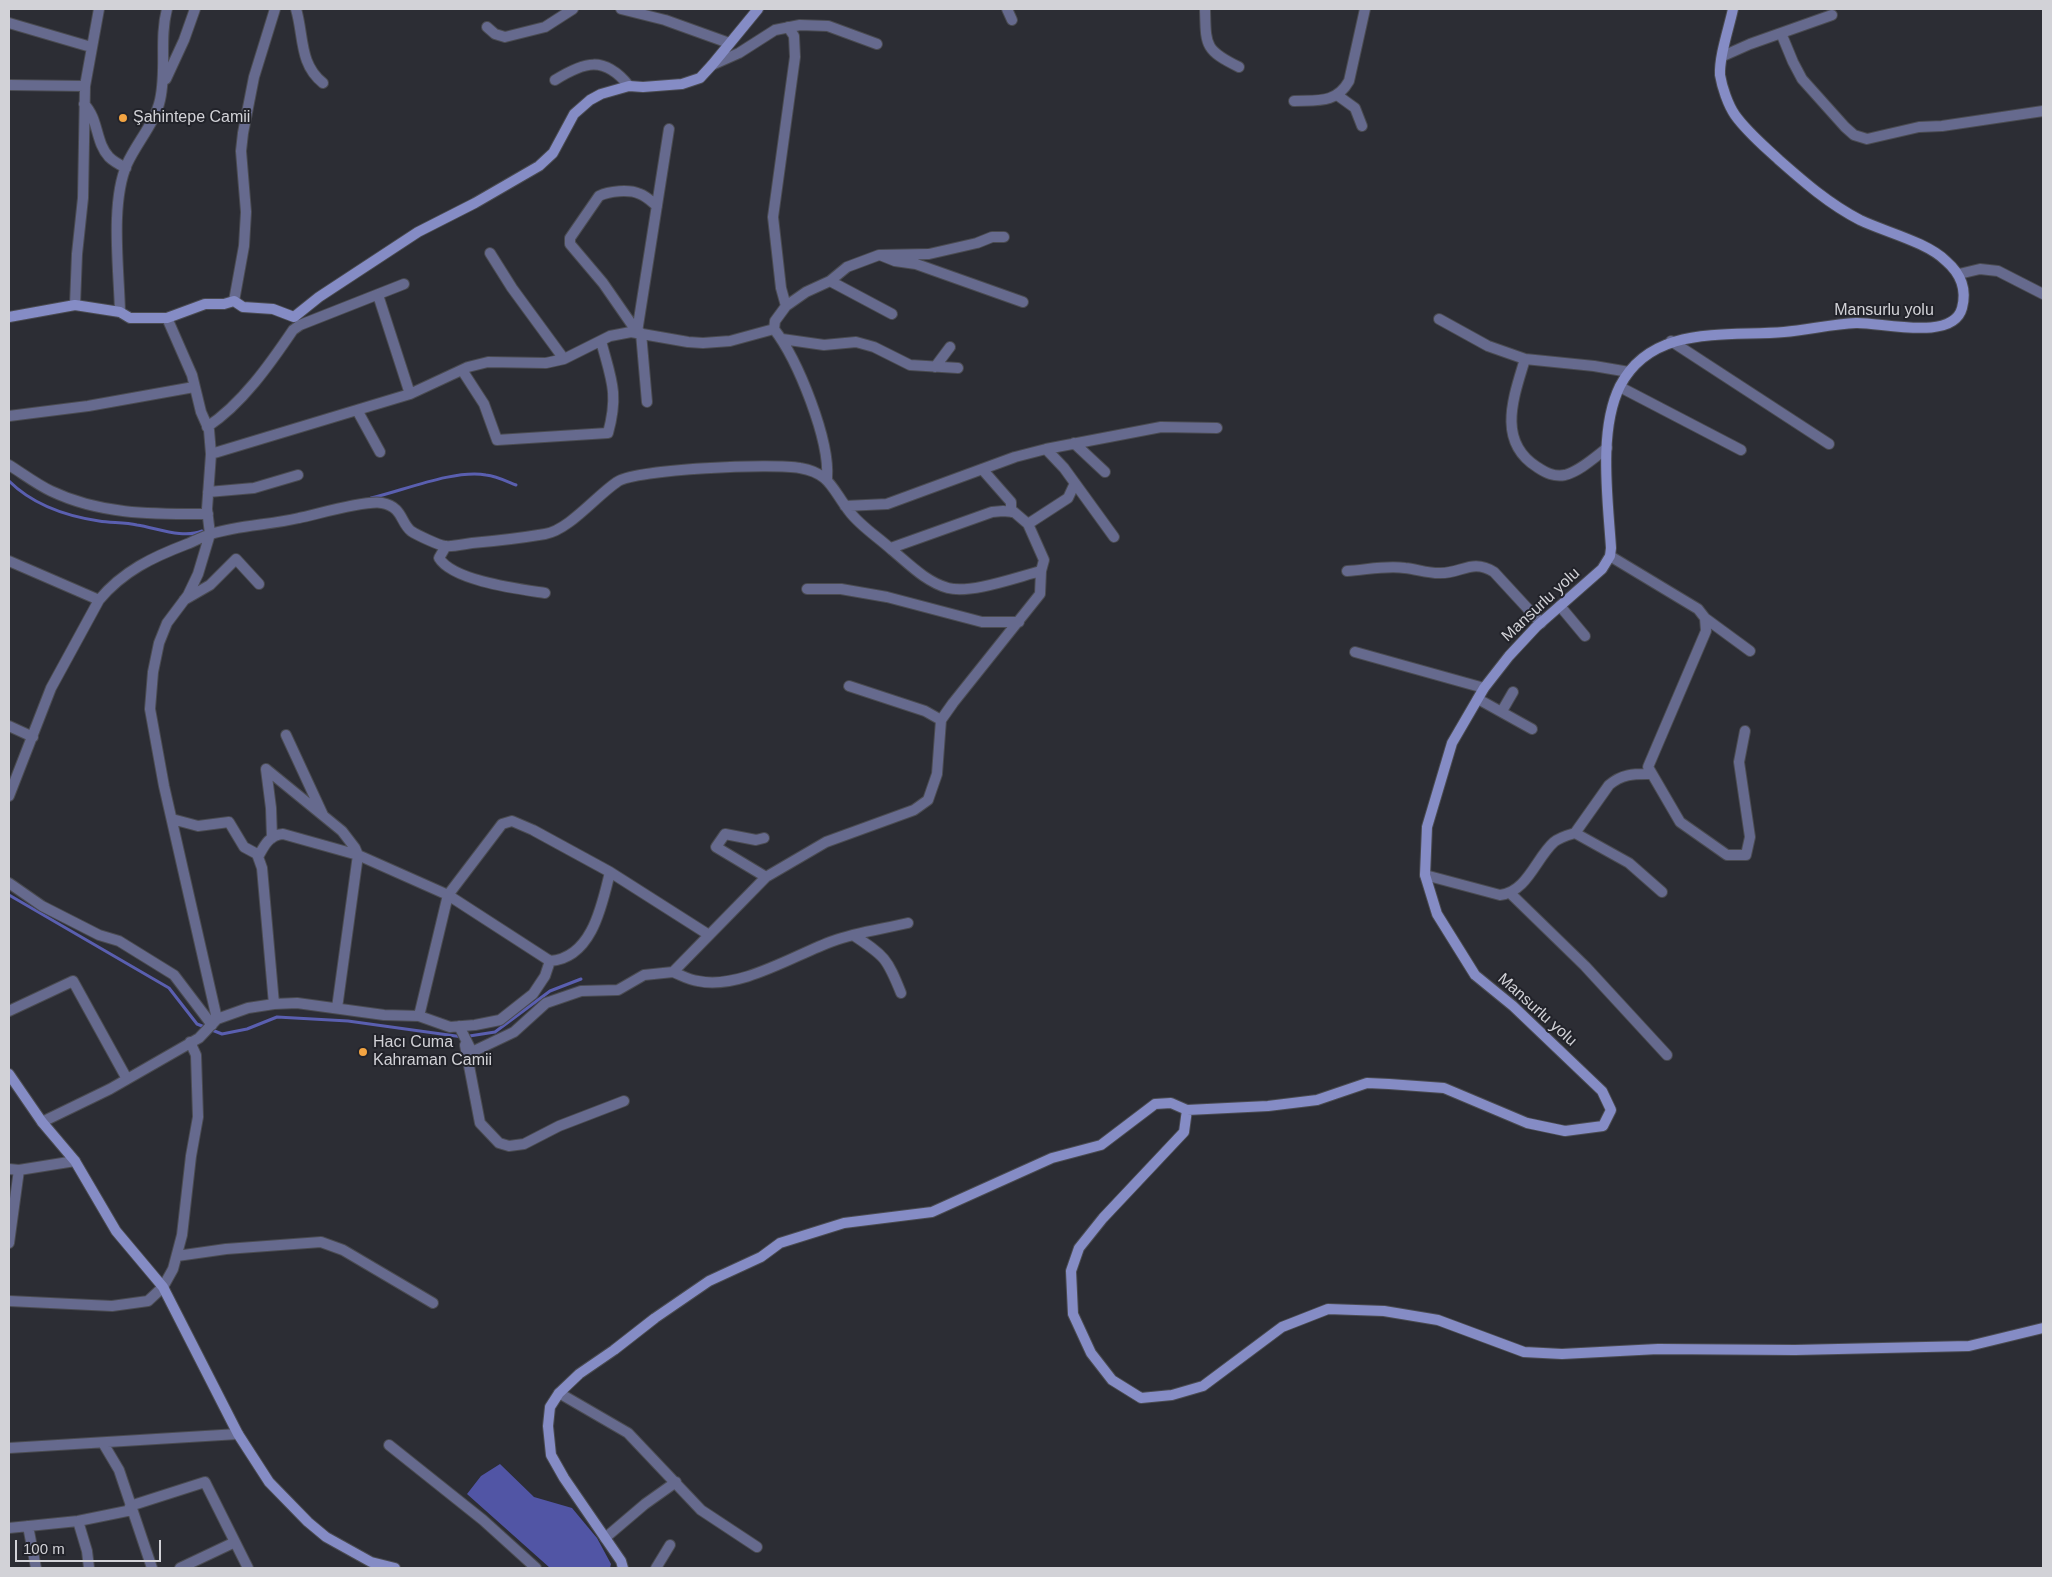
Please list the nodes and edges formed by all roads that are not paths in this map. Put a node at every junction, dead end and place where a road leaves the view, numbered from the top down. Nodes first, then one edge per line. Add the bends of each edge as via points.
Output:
1 (99, 9) edge
2 (167, 9) edge
3 (194, 9) edge
4 (275, 9) edge
5 (296, 9) edge
6 (573, 9) edge
7 (624, 9) edge
8 (758, 9) edge
9 (1007, 9) edge
10 (1205, 9) edge
11 (1365, 9) edge
12 (1733, 9) edge
13 (1832, 15) dead end
14 (1012, 20) dead end
15 (9, 23) edge
16 (487, 27) dead end
17 (788, 27) junction
18 (1782, 33) junction
19 (729, 44) junction
20 (877, 44) dead end
21 (91, 47) junction
22 (1723, 56) junction
23 (712, 65) junction
24 (1239, 67) dead end
25 (555, 80) dead end
26 (323, 82) dead end
27 (9, 85) edge
28 (163, 85) junction
29 (85, 86) junction
30 (628, 86) junction
31 (1337, 95) junction
32 (1294, 101) dead end
33 (84, 104) junction
34 (2043, 111) edge
35 (1362, 126) dead end
36 (669, 129) dead end
37 (126, 168) junction
38 (657, 206) junction
39 (1004, 237) dead end
40 (490, 253) dead end
41 (879, 255) junction
42 (1959, 274) junction
43 (830, 281) junction
44 (404, 284) dead end
45 (2043, 294) edge
46 (378, 295) junction
47 (234, 301) junction
48 (1023, 302) dead end
49 (75, 305) junction
50 (786, 306) junction
51 (120, 312) junction
52 (892, 314) dead end
53 (9, 317) edge
54 (167, 318) junction
55 (1439, 319) dead end
56 (297, 321) junction
57 (774, 329) junction
58 (639, 332) junction
59 (782, 339) junction
60 (601, 341) junction
61 (1671, 341) junction
62 (950, 347) dead end
63 (564, 359) junction
64 (1525, 359) junction
65 (936, 367) junction
66 (958, 368) dead end
67 (462, 370) junction
68 (1629, 372) junction
69 (194, 387) junction
70 (1620, 387) junction
71 (410, 394) junction
72 (647, 402) dead end
73 (357, 410) junction
74 (9, 416) edge
75 (208, 427) junction
76 (1217, 428) dead end
77 (1074, 443) junction
78 (1829, 444) dead end
79 (1607, 448) junction
80 (1046, 449) junction
81 (1741, 450) dead end
82 (380, 452) dead end
83 (211, 454) junction
84 (9, 465) edge
85 (982, 469) junction
86 (1105, 472) dead end
87 (298, 475) dead end
88 (827, 478) junction
89 (1075, 483) junction
90 (208, 492) junction
91 (845, 506) junction
92 (1011, 512) junction
93 (208, 514) junction
94 (1028, 524) junction
95 (210, 534) junction
96 (1114, 537) dead end
97 (446, 546) junction
98 (891, 548) junction
99 (1610, 556) junction
100 (9, 561) edge
101 (1041, 571) junction
102 (1347, 571) dead end
103 (259, 584) dead end
104 (807, 589) dead end
105 (545, 593) dead end
106 (99, 600) junction
107 (184, 600) junction
108 (1560, 606) junction
109 (1705, 618) junction
110 (1019, 622) junction
111 (1541, 623) junction
112 (1585, 636) dead end
113 (1750, 651) dead end
114 (1355, 652) dead end
115 (849, 686) dead end
116 (1484, 688) junction
117 (1513, 692) dead end
118 (1478, 699) junction
119 (1502, 711) junction
120 (941, 720) junction
121 (9, 726) edge
122 (1532, 729) dead end
123 (1745, 731) dead end
124 (286, 735) dead end
125 (33, 737) junction
126 (1652, 774) junction
127 (9, 796) edge
128 (323, 816) junction
129 (172, 819) junction
130 (1575, 833) junction
131 (272, 838) junction
132 (764, 838) dead end
133 (358, 855) junction
134 (258, 857) junction
135 (610, 872) junction
136 (1425, 875) junction
137 (766, 877) junction
138 (9, 883) edge
139 (1662, 892) dead end
140 (1510, 893) junction
141 (448, 895) junction
142 (908, 923) dead end
143 (709, 935) junction
144 (853, 935) junction
145 (550, 961) junction
146 (673, 972) junction
147 (901, 993) dead end
148 (274, 1004) junction
149 (337, 1008) junction
150 (9, 1011) edge
151 (419, 1016) junction
152 (211, 1025) junction
153 (459, 1026) junction
154 (463, 1037) junction
155 (190, 1042) junction
156 (1667, 1055) dead end
157 (10, 1076) edge
158 (127, 1079) junction
159 (624, 1101) dead end
160 (1187, 1110) junction
161 (42, 1122) junction
162 (75, 1161) junction
163 (14, 1170) edge
164 (9, 1243) edge
165 (177, 1256) junction
166 (163, 1287) junction
167 (9, 1301) edge
168 (433, 1303) dead end
169 (2043, 1328) edge
170 (559, 1393) junction
171 (238, 1434) junction
172 (104, 1443) junction
173 (389, 1445) dead end
174 (9, 1448) edge
175 (676, 1482) junction
176 (131, 1508) junction
177 (78, 1521) junction
178 (28, 1526) junction
179 (9, 1528) edge
180 (606, 1538) junction
181 (235, 1542) junction
182 (670, 1545) dead end
183 (756, 1547) dead end
184 (36, 1568) edge
185 (89, 1568) edge
186 (152, 1568) edge
187 (180, 1568) edge
188 (248, 1568) edge
189 (395, 1568) edge
190 (536, 1568) edge
191 (624, 1568) edge
192 (656, 1568) edge

1 - 21 street
2 - 28 street via 162,37
3 - 28 street
4 - 47 street via 254,77 243,133 245,238
5 - 26 street via 306,64
6 - 16 street via 545,27 505,37
7 - 19 street via 665,20
8 - 19 street
9 - 14 street
10 - 24 street via 1209,45 1222,59
11 - 31 street via 1349,81
12 - 22 street
13 - 18 street
15 - 21 street
17 - 20 street via 828,26
17 - 23 street via 775,30
17 - 50 street via 794,36 795,57 773,217
18 - 22 street
18 - 34 street via 1802,80 1845,127 1860,137 1868,139 1919,127
19 - 23 street
21 - 29 street
22 - 42 street via 1720,74 1734,114 1763,145 1816,192 1860,220 1945,259
23 - 30 street via 700,78 682,84
25 - 30 street via 588,64 612,70
27 - 29 street
28 - 37 street via 152,120
29 - 33 street
30 - 56 street via 601,94 582,106 574,114 553,153 539,166 418,232 319,296
31 - 32 street via 1327,99
31 - 35 street via 1355,108
33 - 37 street via 94,118 106,152
33 - 49 street via 83,198
36 - 38 street
37 - 51 street via 117,226
38 - 58 street
38 - 58 street via 633,192 604,194 599,196 570,238 570,244
39 - 41 street via 992,236 977,243 929,254
40 - 63 street
41 - 43 street via 846,268
41 - 48 street via 916,264
42 - 45 street via 1980,269 1998,271
42 - 61 street, Mansurlu yolu via 1964,288 1962,309 1957,318 1935,328 1854,324 1784,332 1691,336
43 - 50 street
43 - 52 street
44 - 46 street
46 - 56 street
46 - 71 street
47 - 54 street via 205,304
47 - 56 street via 243,307 273,309
49 - 51 street
49 - 53 street
50 - 57 street via 775,321
51 - 54 street via 130,318
54 - 69 street via 192,375
55 - 64 street via 1488,346
56 - 75 street via 256,382
57 - 58 street via 730,341 703,343
57 - 59 street
58 - 60 street via 610,336
58 - 72 street
59 - 65 street via 824,345 856,342 910,365
59 - 88 street via 822,433 828,463
60 - 63 street
60 - 67 street via 614,389 614,412 608,433 497,440 484,404
61 - 68 street, Mansurlu yolu via 1641,360
61 - 78 street
62 - 65 street
63 - 67 street via 546,363 488,362
64 - 68 street
64 - 79 street via 1512,402 1510,428 1526,458 1546,474 1556,476 1578,469
65 - 66 street
67 - 71 street
68 - 70 street, Mansurlu yolu
69 - 74 street
69 - 75 street
70 - 79 street, Mansurlu yolu via 1611,412
70 - 81 street
71 - 73 street
73 - 82 street
73 - 83 street
75 - 83 street
76 - 77 street via 1161,427
77 - 80 street
77 - 86 street
79 - 99 street, Mansurlu yolu
80 - 85 street
80 - 89 street
83 - 90 street
84 - 93 street via 50,491 88,504 129,513
85 - 91 street via 887,504
85 - 92 street via 1011,502
87 - 90 street via 254,488
88 - 91 street
88 - 97 street via 812,471 782,465 626,477 568,525 550,533
89 - 94 street via 1068,498
89 - 96 street
90 - 93 street
91 - 98 street
92 - 94 street
92 - 98 street via 992,512
93 - 95 street
94 - 101 street via 1044,560
95 - 97 street via 380,502 400,513 410,530
95 - 106 street via 154,556 124,575
95 - 107 street via 198,574
97 - 105 street via 439,558 443,565 480,581
98 - 101 street via 924,576 951,589 970,589
99 - 108 street, Mansurlu yolu via 1602,569
99 - 109 street via 1698,609
100 - 106 street
101 - 110 street via 1040,594
102 - 111 street via 1398,567 1441,574 1469,566 1487,568
103 - 107 street via 236,560 210,585
104 - 110 street via 841,589 887,597 982,622
106 - 125 street via 51,688
107 - 129 street via 167,623 159,643 150,708
108 - 111 street, Mansurlu yolu
108 - 112 street
109 - 113 street
109 - 126 street via 1706,631 1648,767
110 - 120 street
111 - 116 street, Mansurlu yolu
114 - 116 street
115 - 120 street via 925,711
116 - 118 street, Mansurlu yolu
117 - 119 street
118 - 119 street
118 - 136 street, Mansurlu yolu via 1452,743 1427,827
119 - 122 street
120 - 137 street via 937,774 928,800 914,810 826,842
121 - 125 street
123 - 126 street via 1739,762 1750,837 1746,855 1727,855 1680,822
124 - 128 street
125 - 127 street
126 - 130 street via 1624,775 1616,779
128 - 131 street via 266,769
128 - 133 street via 346,836
129 - 134 street via 198,826 229,822 244,847
129 - 152 street
130 - 139 street via 1629,863
130 - 140 street via 1553,843
131 - 133 street via 283,834
131 - 134 street
132 - 137 street via 756,840 725,834 716,847
133 - 141 street
133 - 149 street
134 - 148 street via 262,868
135 - 141 street via 533,830 507,822 498,828
135 - 143 street
135 - 145 street via 587,939 579,950 560,960
136 - 140 street via 1500,895
136 - 160 street, Mansurlu yolu via 1437,914 1475,975 1513,1006 1602,1091 1611,1110 1602,1126 1565,1132 1527,1123 1444,1088 1367,1083 1317,1100
137 - 143 street
138 - 152 street via 42,906 99,935 119,941 174,975
140 - 156 street via 1586,966
141 - 145 street
141 - 151 street
142 - 144 street
143 - 146 street
144 - 146 street via 726,981 697,981
144 - 147 street via 883,956
145 - 153 street via 534,994 500,1020
146 - 154 street via 644,975 618,990 581,991 546,1003 514,1032 472,1052
148 - 149 street
148 - 152 street via 248,1008
149 - 151 street via 384,1016
150 - 158 street via 73,981
151 - 153 street via 450,1027
152 - 155 street via 199,1038
153 - 154 street
154 - 159 street via 480,1123 499,1143 509,1146 524,1144 559,1126
155 - 158 street
155 - 165 street via 196,1055 198,1117
157 - 161 street
158 - 161 street
160 - 169 street via 1184,1132 1102,1218 1079,1248 1071,1271 1073,1314 1091,1353 1112,1380 1141,1398 1172,1395 1203,1386 1282,1327 1328,1309 1384,1311 1438,1320 1524,1352 1553,1353 1658,1348 1795,1350 1969,1346
160 - 170 street via 1171,1103 1155,1104 1101,1145 1052,1158 932,1212 844,1223 780,1243 761,1257 709,1282 678,1302 579,1374
161 - 162 street
162 - 163 street
162 - 166 street via 116,1231
163 - 164 street
165 - 166 street
165 - 168 street via 321,1242 343,1250
166 - 167 street via 148,1301 112,1306
166 - 171 street
170 - 175 street via 628,1433
170 - 180 street via 550,1407 551,1455
171 - 172 street
171 - 189 street via 269,1482 308,1522 326,1537 371,1562
172 - 174 street
172 - 176 street via 119,1470
173 - 190 street via 483,1520
175 - 180 street
175 - 183 street via 701,1510
176 - 177 street
176 - 181 street via 205,1482
176 - 186 street
177 - 178 street
177 - 185 street
178 - 179 street
178 - 184 street
180 - 191 street
181 - 187 street
181 - 188 street
182 - 192 street

